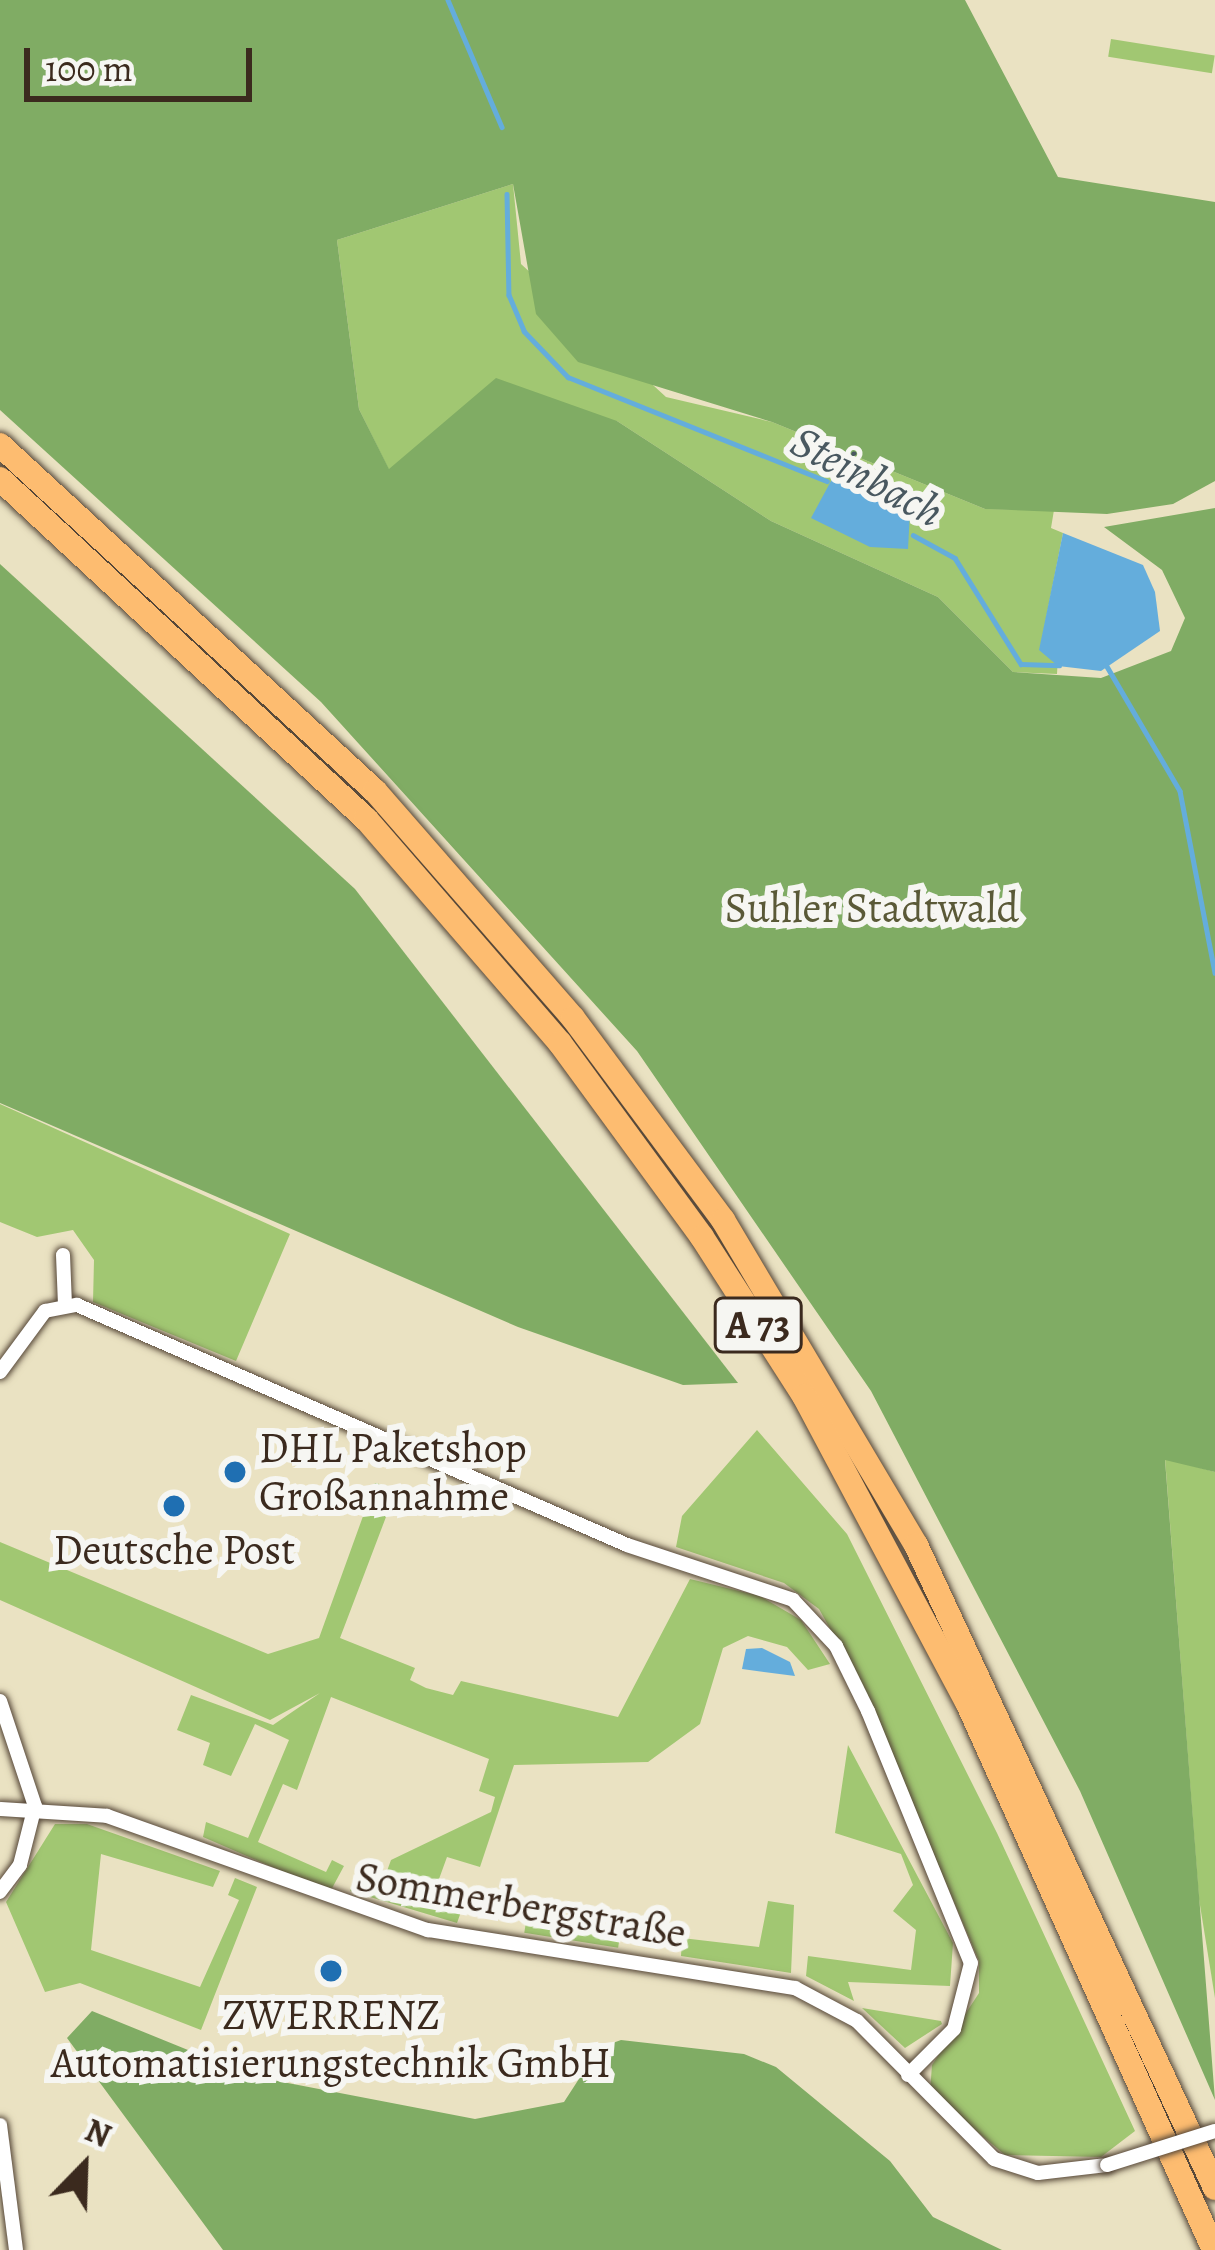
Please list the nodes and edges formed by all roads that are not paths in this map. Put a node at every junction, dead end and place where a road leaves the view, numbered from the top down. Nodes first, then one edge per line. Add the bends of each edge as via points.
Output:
1 (0, 446) edge
2 (0, 479) edge
3 (90, 541) junction
4 (63, 1255) dead end
5 (64, 1304) junction
6 (0, 1372) edge
7 (0, 1701) edge
8 (35, 1806) junction
9 (0, 1809) edge
10 (0, 1892) edge
11 (908, 2075) junction
12 (0, 2125) edge
13 (1215, 2131) edge
14 (1215, 2188) edge
15 (16, 2250) edge
16 (1214, 2250) edge

1 - 3 highway, A 73
2 - 3 highway, A 73
3 - 14 highway, A 73 via 375,791 573,1018 723,1220 916,1545
3 - 16 highway, A 73 via 366,819 560,1043 702,1238 803,1396 946,1660
4 - 5 street
5 - 6 street via 45,1311
5 - 11 street via 640,1550 772,1588 815,1618 868,1711 970,1964 954,2029
7 - 8 street
8 - 9 street, Sommerbergstraße
8 - 10 street via 20,1865
8 - 11 street, Sommerbergstraße via 144,1827 381,1920 796,1988 857,2020
11 - 13 street, Sommerbergstraße, bridge via 994,2159 1038,2173 1107,2164
12 - 15 street

